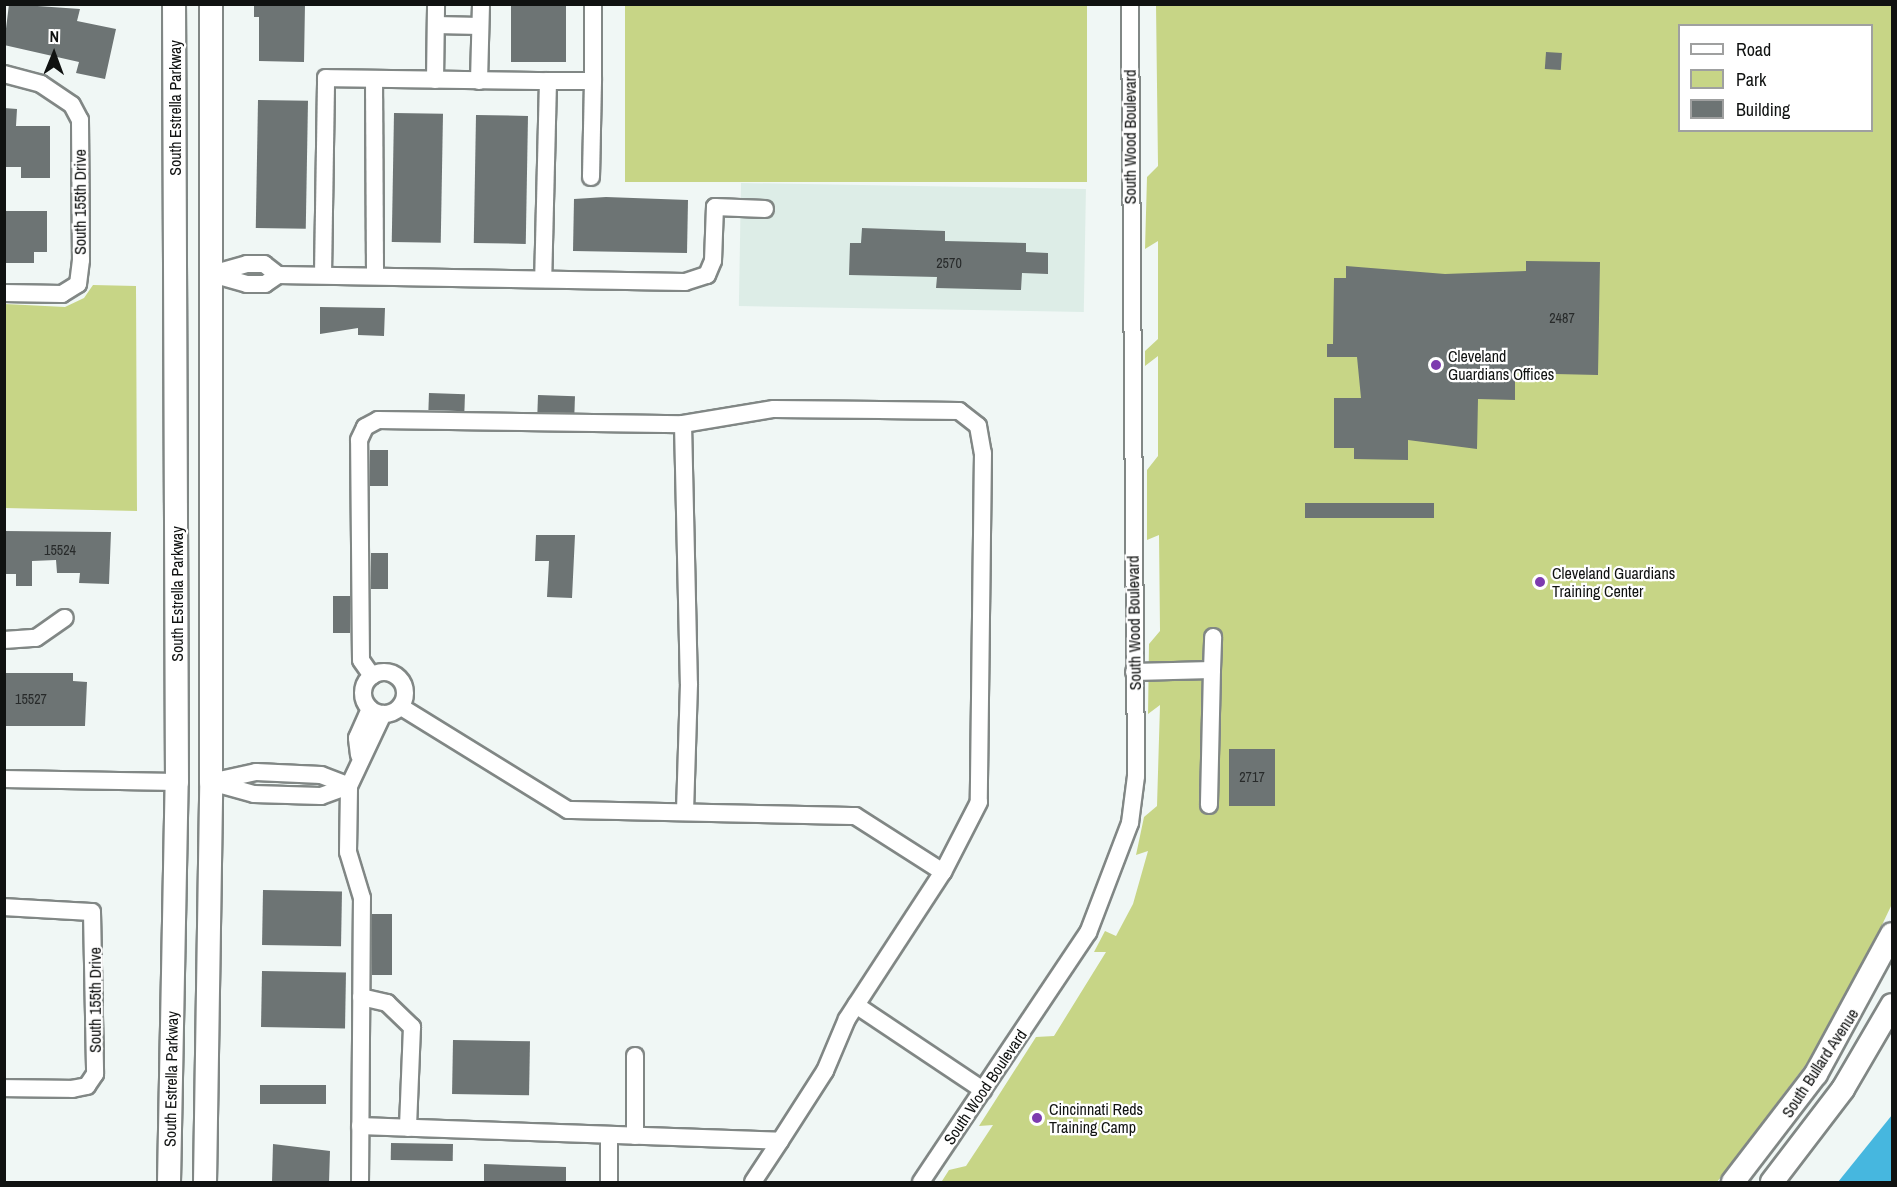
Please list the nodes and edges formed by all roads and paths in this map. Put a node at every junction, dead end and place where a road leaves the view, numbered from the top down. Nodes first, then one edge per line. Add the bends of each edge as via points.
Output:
1 (174, 4) edge
2 (211, 4) edge
3 (436, 4) edge
4 (481, 4) edge
5 (593, 4) edge
6 (1130, 4) edge
7 (436, 24) junction
8 (480, 26) junction
9 (4, 74) edge
10 (374, 80) junction
11 (435, 80) junction
12 (478, 81) junction
13 (548, 81) junction
14 (593, 81) junction
15 (591, 177) dead end
16 (765, 209) dead end
17 (212, 274) junction
18 (323, 275) junction
19 (375, 276) junction
20 (543, 279) junction
21 (4, 293) edge
22 (682, 424) junction
23 (66, 618) dead end
24 (1213, 637) dead end
25 (4, 640) edge
26 (1212, 670) junction
27 (1134, 672) junction
28 (372, 676) junction
29 (401, 707) junction
30 (376, 712) junction
31 (4, 779) edge
32 (177, 782) junction
33 (212, 782) junction
34 (349, 786) junction
35 (1209, 805) dead end
36 (684, 812) junction
37 (943, 872) junction
38 (4, 907) edge
39 (1893, 934) edge
40 (361, 997) junction
41 (856, 1005) junction
42 (1893, 1005) edge
43 (635, 1056) dead end
44 (4, 1088) edge
45 (983, 1090) junction
46 (360, 1126) junction
47 (408, 1128) junction
48 (609, 1135) junction
49 (635, 1136) junction
50 (780, 1141) junction
51 (169, 1182) edge
52 (205, 1182) edge
53 (360, 1182) edge
54 (609, 1182) edge
55 (753, 1182) edge
56 (921, 1182) edge
57 (1733, 1182) edge
58 (1772, 1182) edge

1 - 32 main road, South Estrella Parkway
2 - 17 main road
3 - 7 street
4 - 8 street
5 - 14 street
6 - 27 street, South Wood Boulevard
7 - 8 street
7 - 11 street
8 - 12 street
9 - 21 street, South 155th Drive via 41,84 72,105 80,120 78,284 62,294
10 - 11 street
10 - 18 street via 326,78
10 - 19 street
11 - 12 street
12 - 13 street
13 - 14 street
13 - 20 street
14 - 15 street
16 - 20 street via 715,207 713,261 707,275 686,282
17 - 18 street via 248,284 265,284 278,274
17 - 33 main road
18 - 19 street
19 - 20 street
22 - 28 street via 378,420 365,427 360,440 361,660
22 - 36 street via 689,684
22 - 37 street via 774,409 959,411 978,426 983,453 979,801
23 - 25 street via 36,638
24 - 26 street
26 - 27 street
26 - 35 street
27 - 45 street, South Wood Boulevard via 1134,795 1110,888 1088,933
28 - 29 street via 385,672 398,677 406,694
28 - 30 street via 364,689
29 - 30 street
29 - 36 street via 568,810
30 - 34 street via 357,738 359,755
31 - 32 street
32 - 33 main road
32 - 51 main road, South Estrella Parkway
33 - 34 street via 256,772 321,775
33 - 52 main road
34 - 40 street via 348,852 362,898
36 - 37 street via 855,816
37 - 41 street
38 - 44 street, South 155th Drive via 92,912 95,1074 87,1086
39 - 57 main road, South Bullard Avenue via 1816,1074
40 - 46 street
40 - 47 street via 387,1003 412,1028
41 - 45 street
41 - 50 street via 825,1071
42 - 58 main road, South Bullard Avenue via 1843,1089
43 - 49 street
45 - 56 street, South Wood Boulevard
46 - 47 street
46 - 53 street
47 - 48 street
48 - 49 street
48 - 54 street
49 - 50 street
50 - 55 street

